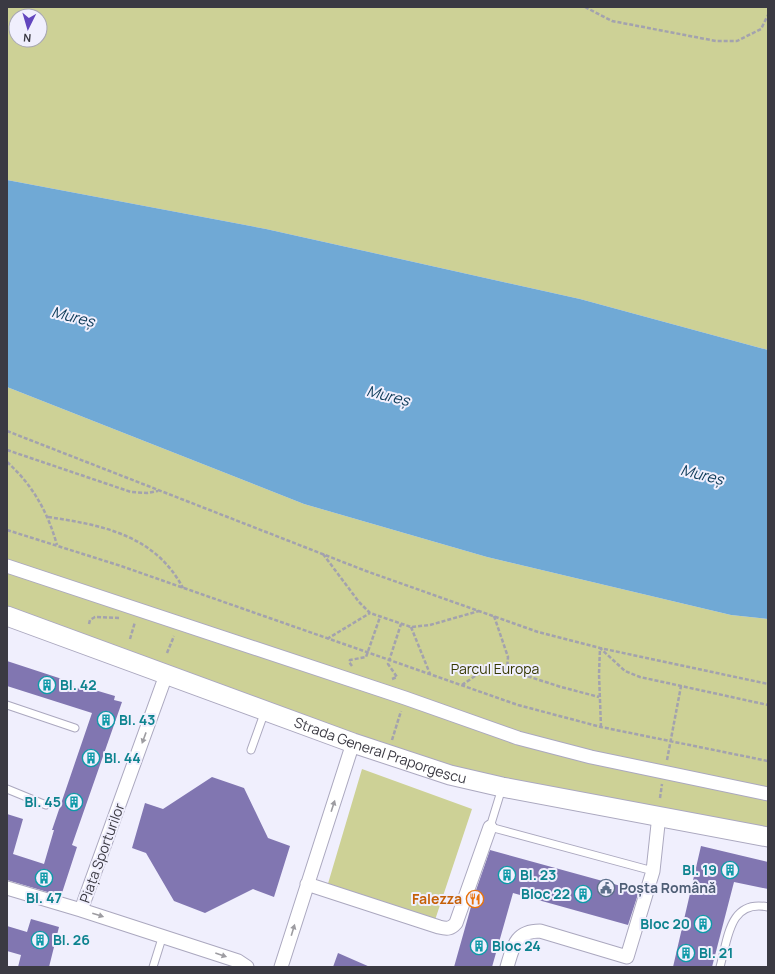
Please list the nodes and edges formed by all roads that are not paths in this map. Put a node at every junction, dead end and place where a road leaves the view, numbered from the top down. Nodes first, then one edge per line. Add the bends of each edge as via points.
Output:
1 (7, 566) edge
2 (7, 616) edge
3 (166, 675) junction
4 (7, 705) edge
5 (265, 710) junction
6 (75, 728) dead end
7 (353, 743) junction
8 (251, 750) dead end
9 (502, 787) junction
10 (7, 789) edge
11 (768, 794) edge
12 (46, 805) dead end
13 (659, 815) junction
14 (490, 828) junction
15 (768, 837) edge
16 (653, 871) junction
17 (307, 884) junction
18 (7, 888) edge
19 (768, 908) edge
20 (81, 910) junction
21 (163, 935) junction
22 (626, 962) edge
23 (153, 967) edge
24 (247, 967) edge
25 (281, 967) edge
26 (507, 967) edge
27 (720, 967) edge

1 - 11 street via 518,738 591,757
2 - 3 street, Strada General Praporgescu
3 - 5 street, Strada General Praporgescu
3 -> 20 street, Piața Sporturilor
4 - 6 lane
5 - 7 street, Strada General Praporgescu
5 - 8 lane
7 - 9 street, Strada General Praporgescu via 450,775
17 -> 7 street
9 - 13 street, Strada General Praporgescu
9 - 14 lane
10 - 12 lane
13 - 15 street, Strada General Praporgescu
13 - 16 street
14 - 16 lane
14 - 17 street via 456,923 447,929
16 - 22 street
25 -> 17 street
18 - 20 street
19 - 27 lane via 752,906 743,909 736,917
20 -> 21 street, Piața Sporturilor
21 - 23 lane
21 -> 24 street, Piața Sporturilor via 238,961
22 - 26 street via 540,931 530,931 520,936 514,945

